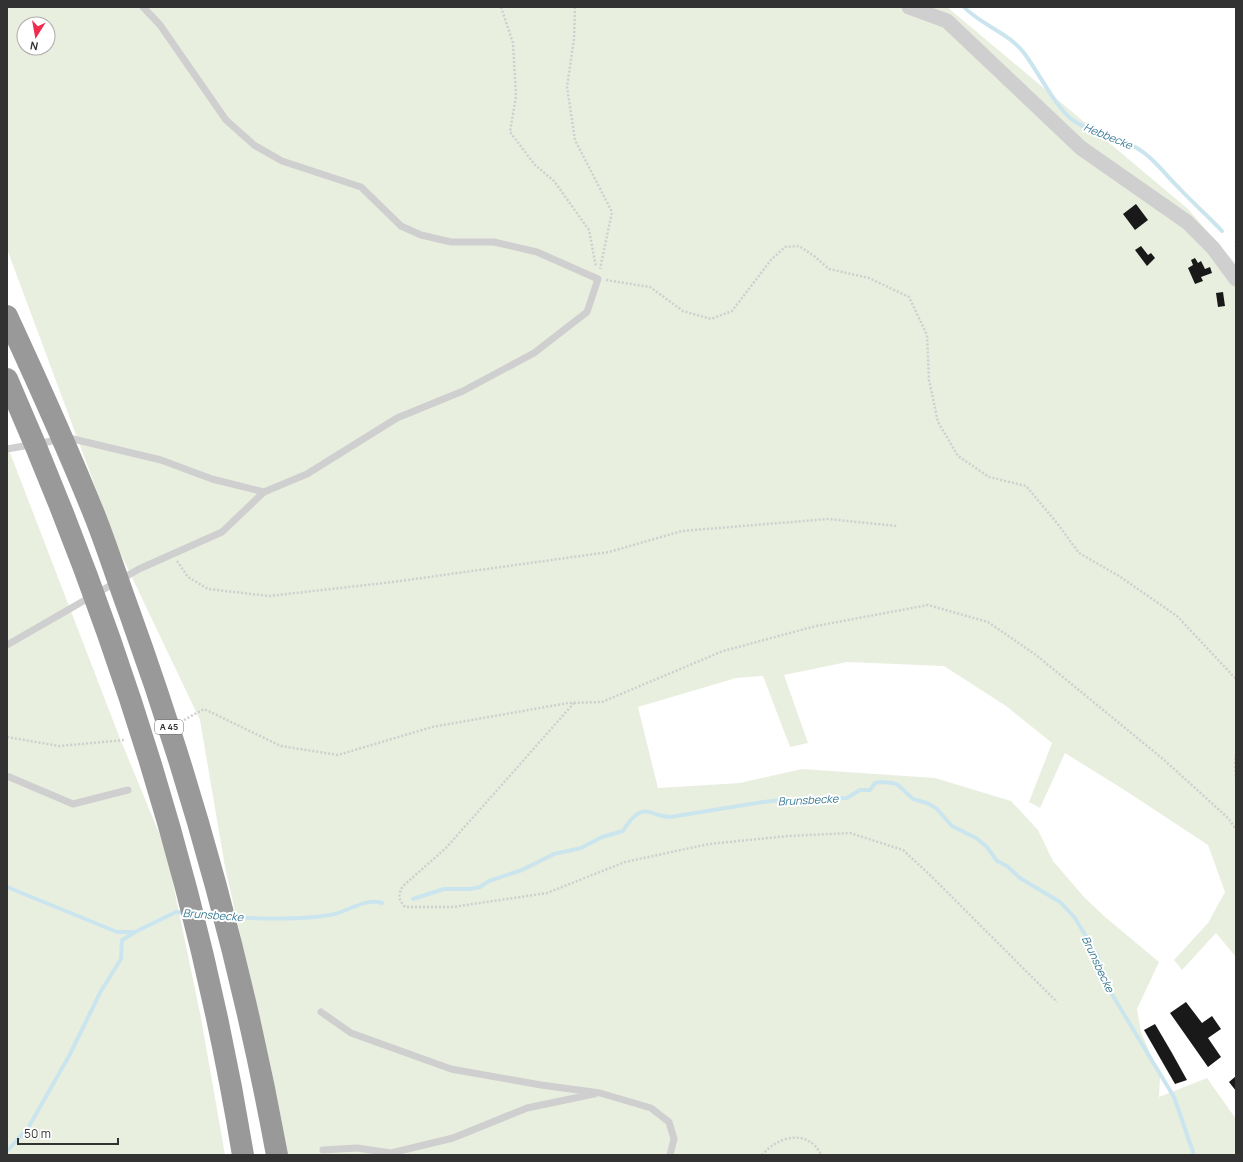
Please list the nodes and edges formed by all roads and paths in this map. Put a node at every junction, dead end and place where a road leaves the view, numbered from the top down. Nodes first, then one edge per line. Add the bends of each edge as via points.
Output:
1 (143, 7) edge
2 (501, 7) edge
3 (575, 7) edge
4 (909, 7) edge
5 (1236, 241) edge
6 (1236, 246) edge
7 (598, 279) junction
8 (1236, 279) edge
9 (7, 316) edge
10 (7, 379) edge
11 (7, 449) edge
12 (264, 492) junction
13 (897, 526) dead end
14 (172, 554) junction
15 (7, 645) edge
16 (1236, 679) edge
17 (574, 703) junction
18 (179, 723) dead end
19 (7, 737) edge
20 (130, 740) dead end
21 (1236, 754) edge
22 (7, 776) edge
23 (1236, 781) edge
24 (128, 790) dead end
25 (1236, 829) edge
26 (1057, 1002) dead end
27 (321, 1012) dead end
28 (600, 1093) junction
29 (323, 1150) dead end
30 (243, 1155) edge
31 (277, 1155) edge
32 (670, 1155) edge
33 (762, 1155) edge
34 (820, 1155) edge

1 - 7 lane via 160,25 226,120 254,145 282,160 361,187 401,226 421,235 451,242 494,242 537,252
2 - 7 path via 513,43 516,96 510,132 535,165 554,181 589,230
3 - 7 path via 574,38 567,87 575,140 612,212
4 - 8 street via 947,21 1081,148 1187,222 1213,248
5 - 6 path
7 - 12 lane via 588,312 534,353 463,391 397,418 307,474
7 - 16 path via 650,287 683,311 711,319 732,311 771,260 785,247 799,246 829,270 869,278 909,297 926,335 930,380 938,422 958,456 989,477 1026,486 1058,523 1079,553 1119,576 1177,616
9 - 31 highway, A 45, bridge via 96,520 155,682 196,811 223,914 266,1096
10 - 30 highway, A 45, bridge via 78,550 130,694 169,820 215,1009
11 - 12 lane via 69,438 161,460 212,479
12 - 14 lane via 222,532
13 - 14 path via 828,519 682,531 608,552 393,582 269,596 208,589 188,577
14 - 15 lane via 139,569
17 - 18 path via 432,727 338,755 281,746 204,709
17 - 25 path via 602,702 723,651 816,626 928,605 988,622 1036,655 1164,759 1228,818
17 - 26 path via 446,848 403,886 399,901 405,907 453,907 547,893 625,862 709,844 788,836 850,834 903,850
19 - 20 path via 59,746
21 - 23 path
22 - 24 lane via 73,804
27 - 28 lane via 351,1033 451,1069
28 - 29 lane via 527,1108 453,1138 391,1154 357,1148
28 - 32 lane via 651,1108 669,1122 674,1139
33 - 34 path via 769,1146 789,1137 806,1139 818,1149

